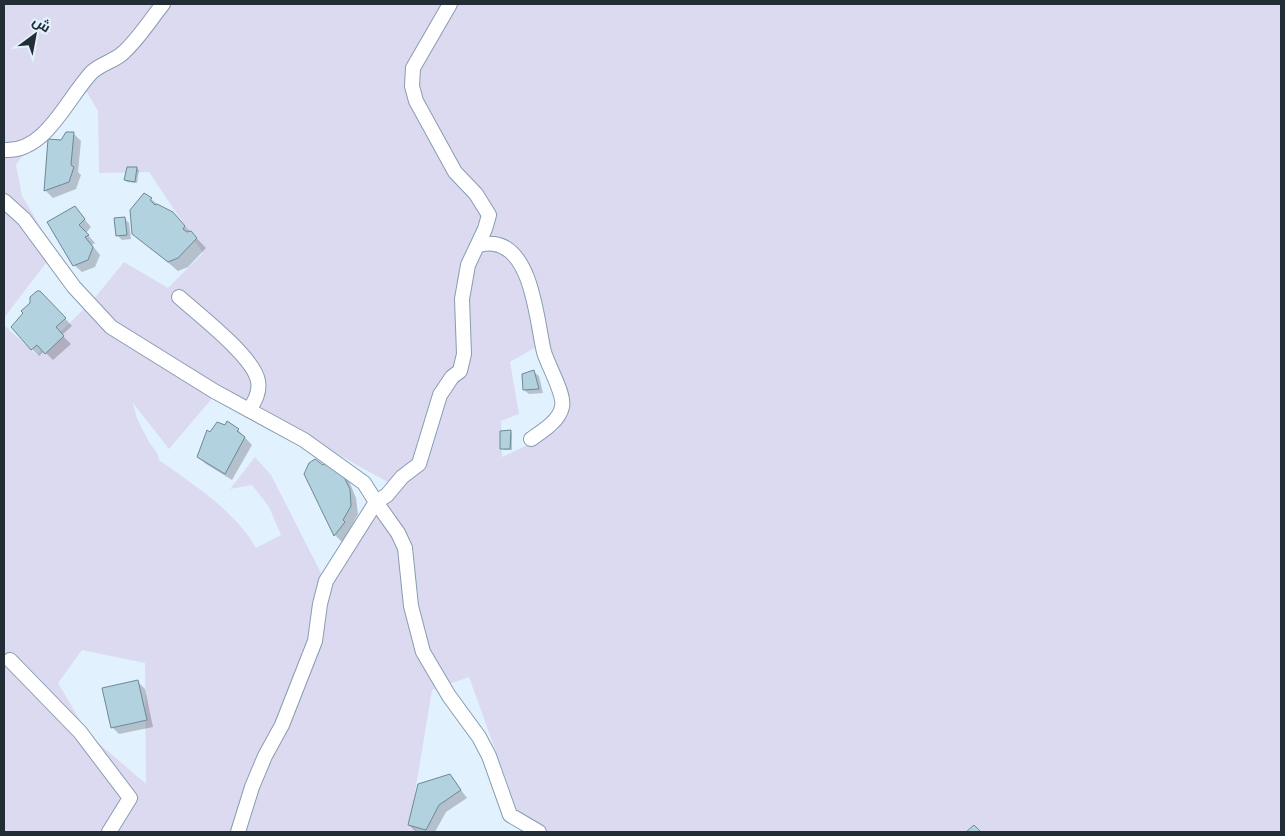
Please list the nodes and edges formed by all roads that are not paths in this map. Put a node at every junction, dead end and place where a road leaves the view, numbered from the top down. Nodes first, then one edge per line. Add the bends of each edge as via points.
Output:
1 (163, 4) edge
2 (450, 4) edge
3 (4, 150) edge
4 (4, 201) edge
5 (479, 245) junction
6 (179, 298) dead end
7 (249, 410) junction
8 (531, 439) dead end
9 (376, 502) junction
10 (7, 657) edge
11 (40, 678) dead end
12 (109, 832) edge
13 (238, 832) edge
14 (540, 832) edge

1 - 3 street via 124,52 100,65 86,78 42,135 18,150
2 - 5 street via 413,68 412,86 416,101 455,172 476,194 489,215
4 - 7 street via 24,219 74,287 111,327
5 - 8 street via 495,244 510,252 522,267 536,303 545,353 563,404 558,416
5 - 9 street via 468,265 462,298 464,354 460,371 440,395 420,464
6 - 7 street via 234,346 255,372 258,392
7 - 9 street via 336,462 364,483
9 - 13 street via 326,581 315,641 282,725 252,787
9 - 14 street via 405,548 410,606 423,652 449,696 480,738 510,815
10 - 11 street
10 - 12 street via 80,732 130,798

